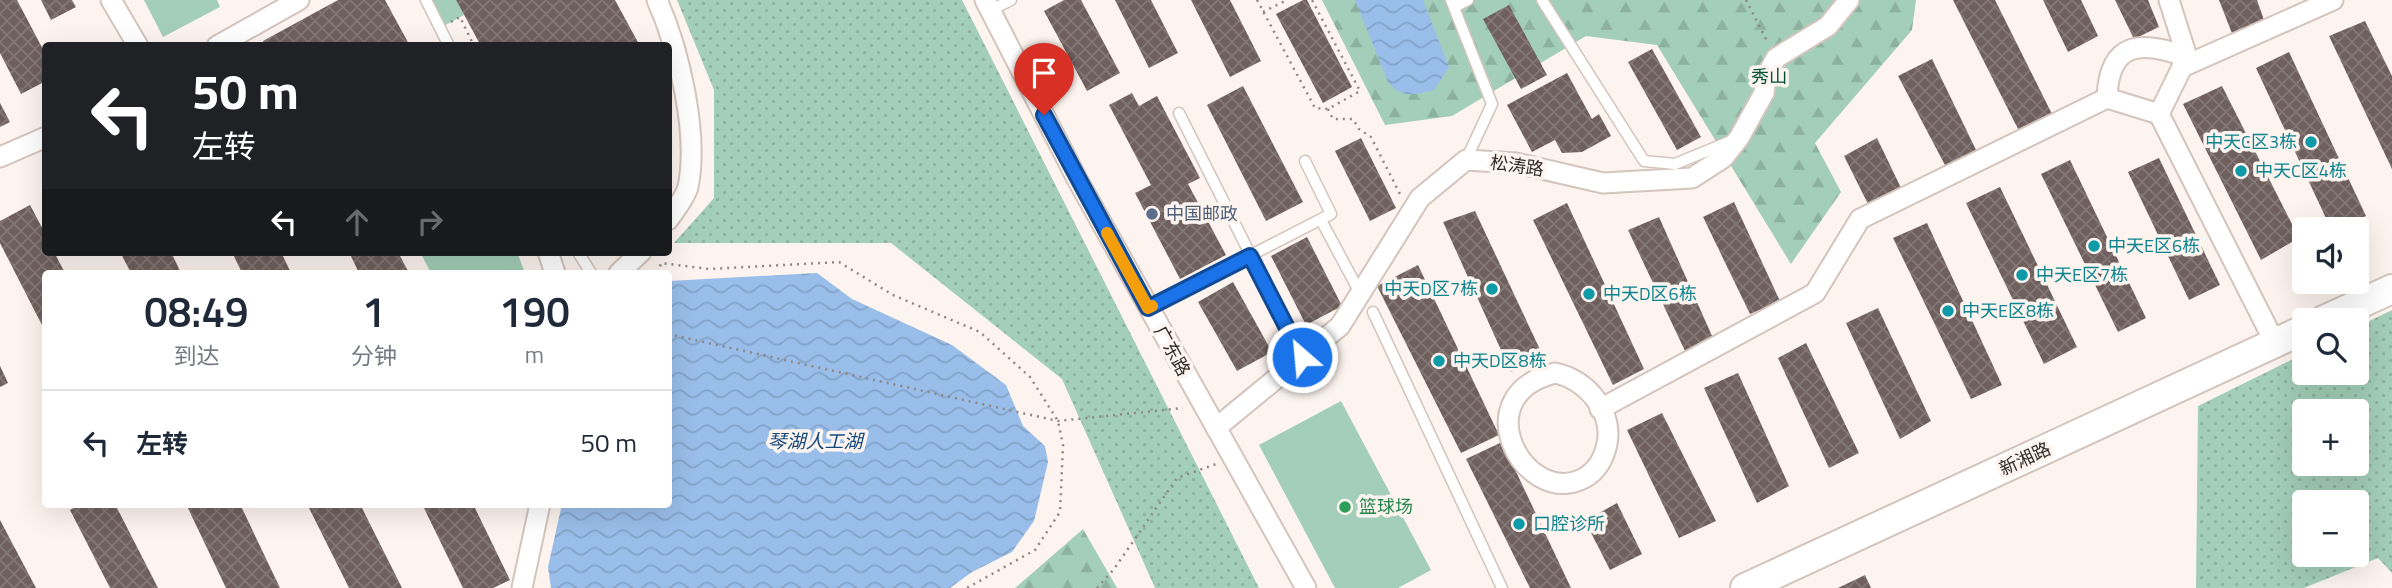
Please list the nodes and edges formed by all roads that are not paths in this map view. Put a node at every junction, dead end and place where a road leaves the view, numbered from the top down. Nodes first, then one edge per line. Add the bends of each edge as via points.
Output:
1 (111, 0) edge
2 (299, 0) edge
3 (426, 0) edge
4 (657, 0) edge
5 (1011, 0) edge
6 (1468, 0) edge
7 (1542, 0) edge
8 (1849, 0) edge
9 (2169, 0) edge
10 (2333, 0) edge
11 (1452, 4) edge
12 (988, 5) edge
13 (136, 42) edge
14 (224, 42) edge
15 (447, 42) edge
16 (670, 42) edge
17 (672, 47) edge
18 (2184, 62) junction
19 (2107, 98) junction
20 (1178, 113) dead end
21 (2159, 114) junction
22 (1739, 138) junction
23 (42, 139) edge
24 (0, 156) edge
25 (1466, 160) junction
26 (1305, 161) dead end
27 (672, 213) edge
28 (1321, 219) junction
29 (637, 256) edge
30 (1250, 256) junction
31 (622, 270) edge
32 (2392, 289) edge
33 (1360, 294) junction
34 (1148, 308) junction
35 (2350, 308) edge
36 (1373, 312) dead end
37 (2292, 335) edge
38 (2275, 343) junction
39 (1302, 357) junction
40 (1600, 409) junction
41 (1216, 428) junction
42 (539, 508) edge
43 (522, 588) edge
44 (1306, 588) edge
45 (1502, 588) edge
46 (1745, 588) edge

1 - 13 street
2 - 14 street
3 - 15 lane
4 - 16 street
5 - 12 lane
6 - 11 lane
7 - 22 lane via 1644,161 1675,164
8 - 22 street, 松涛路 via 1828,26 1776,58 1764,93
9 - 18 street
10 - 18 street
11 - 25 lane via 1492,104
12 - 34 street, 广东路
17 - 27 street via 681,75 691,149 687,189
18 - 19 street via 2158,46 2140,46 2120,55 2108,72
18 - 21 street
19 - 21 street
19 - 40 street via 1860,219 1815,293
20 - 30 lane
21 - 38 street
22 - 25 street, 松涛路 via 1723,158 1692,178 1603,183 1516,163
23 - 24 street
25 - 33 street, 松涛路 via 1420,198
26 - 28 lane via 1331,214
28 - 30 lane
28 - 33 lane
29 - 31 street
30 - 34 lane
30 - 39 lane
32 - 35 main road
33 - 39 street, 松涛路 via 1340,326
34 - 41 street, 广东路
36 - 45 lane
37 - 38 main road, 新湘路
38 - 46 main road, 新湘路
39 - 41 street, 松涛路
40 - 40 street via 1591,392 1572,376 1555,373 1523,387 1508,413 1509,430 1523,463 1553,484 1572,483 1590,475 1603,460 1608,443 1608,425
41 - 44 street, 广东路
42 - 43 street

